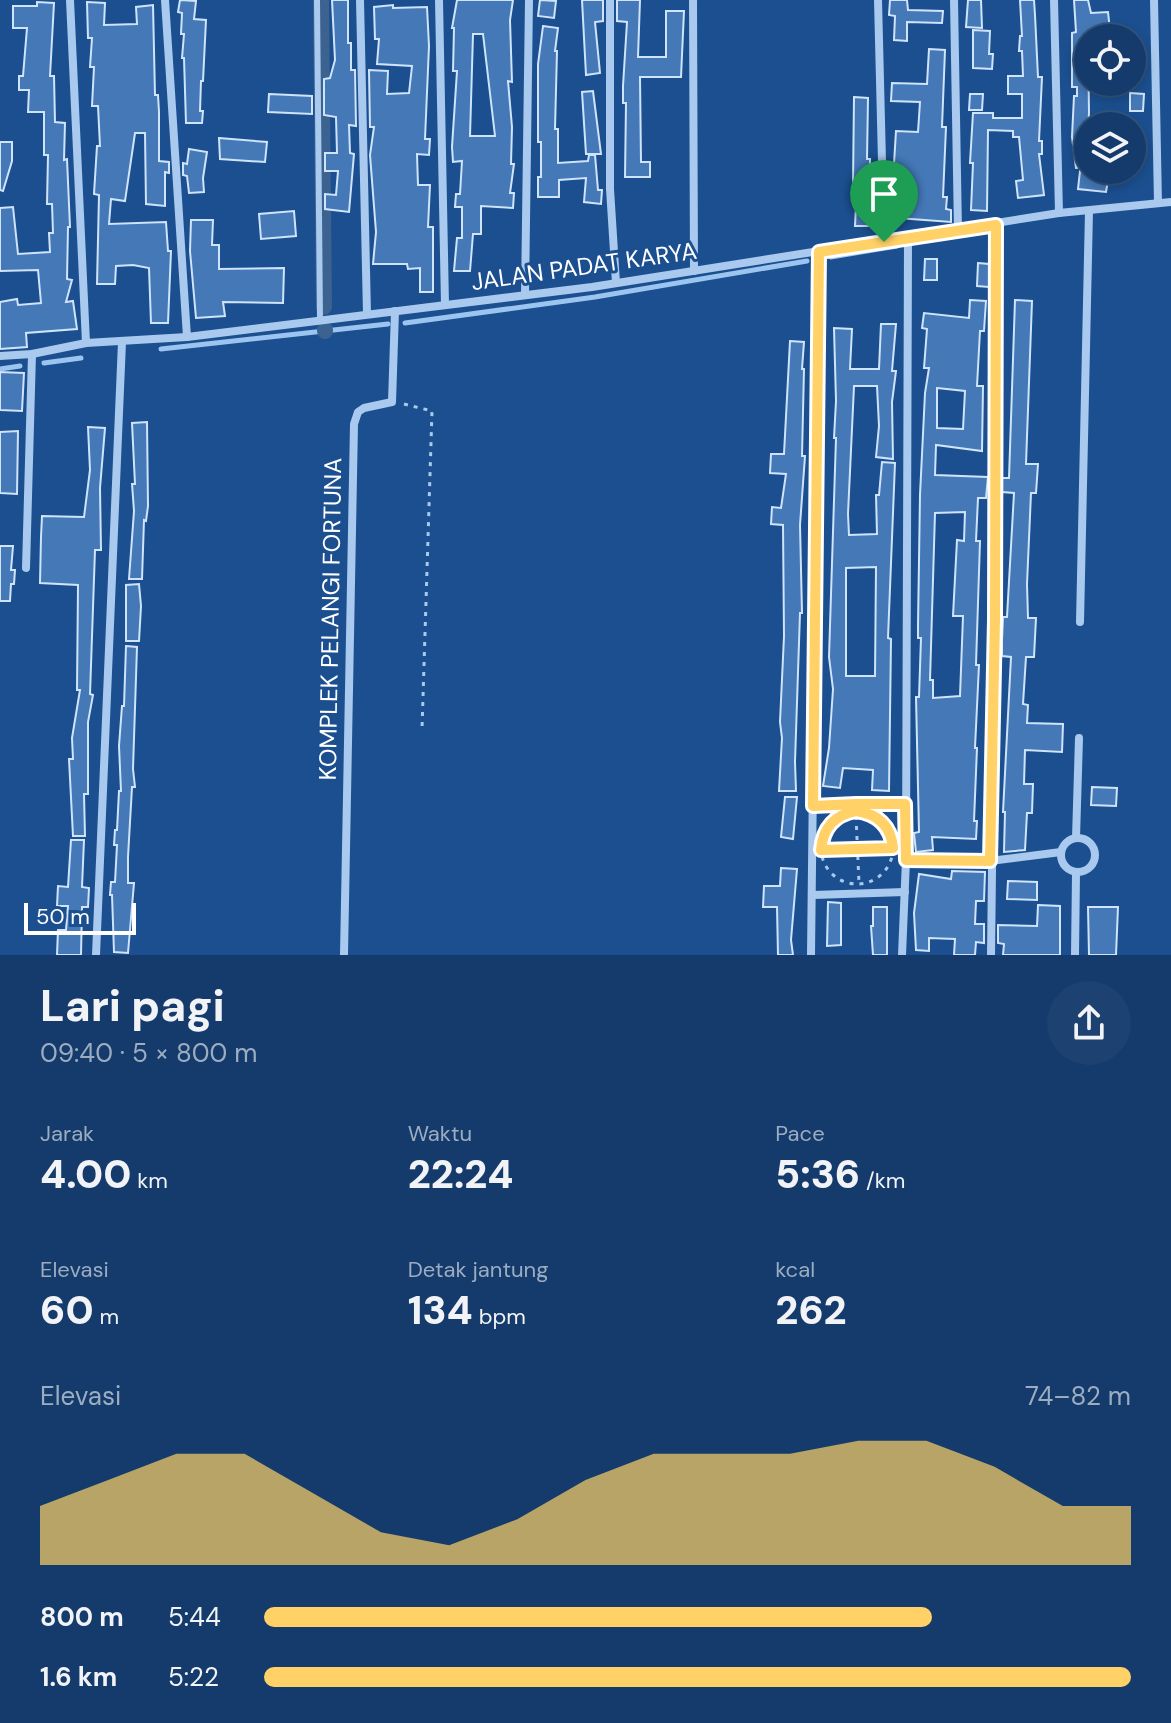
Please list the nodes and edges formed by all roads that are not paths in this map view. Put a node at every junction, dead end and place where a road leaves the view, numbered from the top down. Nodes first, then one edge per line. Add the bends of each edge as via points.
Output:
1 (70, 0) edge
2 (165, 0) edge
3 (317, 0) edge
4 (360, 0) edge
5 (439, 0) edge
6 (529, 0) edge
7 (610, 0) edge
8 (693, 0) edge
9 (878, 0) edge
10 (954, 0) edge
11 (1054, 0) edge
12 (1154, 0) edge
13 (1171, 202) edge
14 (1158, 203) junction
15 (1089, 211) junction
16 (1059, 213) junction
17 (996, 225) junction
18 (958, 231) junction
19 (908, 239) junction
20 (884, 242) junction
21 (819, 252) junction
22 (694, 271) junction
23 (616, 283) junction
24 (525, 295) junction
25 (445, 305) junction
26 (395, 311) junction
27 (367, 314) junction
28 (320, 320) junction
29 (187, 337) junction
30 (122, 342) junction
31 (86, 343) junction
32 (32, 354) junction
33 (0, 356) edge
34 (26, 568) dead end
35 (1080, 622) dead end
36 (1079, 738) dead end
37 (905, 804) junction
38 (813, 806) junction
39 (1076, 838) junction
40 (1061, 852) junction
41 (906, 860) junction
42 (990, 861) junction
43 (1076, 873) junction
44 (905, 892) junction
45 (813, 895) junction
46 (96, 955) edge
47 (344, 955) edge
48 (811, 955) edge
49 (902, 955) edge
50 (991, 955) edge
51 (1075, 955) edge

1 - 31 street
2 - 29 street
3 - 28 lane
4 - 27 street
5 - 25 street
6 - 24 street
7 - 23 street via 610,189
8 - 22 street
9 - 20 street
10 - 18 street
11 - 16 street
12 - 14 street
13 - 14 street, JALAN PADAT KARYA
14 - 15 street, JALAN PADAT KARYA
15 - 16 street, JALAN PADAT KARYA
15 - 35 street
16 - 17 street, JALAN PADAT KARYA
17 - 18 street, JALAN PADAT KARYA
17 - 42 street
18 - 19 street, JALAN PADAT KARYA
19 - 20 street, JALAN PADAT KARYA
19 - 37 street
20 - 21 street, JALAN PADAT KARYA
21 - 22 street, JALAN PADAT KARYA
21 - 38 street
22 - 23 street, JALAN PADAT KARYA
23 - 24 street, JALAN PADAT KARYA
24 - 25 street, JALAN PADAT KARYA
25 - 26 street, JALAN PADAT KARYA
26 - 27 street, JALAN PADAT KARYA
26 - 47 street, KOMPLEK PELANGI FORTUNA via 392,402 364,408 354,424
27 - 28 street, JALAN PADAT KARYA
28 - 29 street, JALAN PADAT KARYA
29 - 30 street, JALAN PADAT KARYA
30 - 31 street, JALAN PADAT KARYA
30 - 46 street
31 - 32 street, JALAN PADAT KARYA
32 - 33 street, JALAN PADAT KARYA
32 - 34 street
36 - 39 street
37 - 38 street
37 - 41 street
38 - 45 street
39 - 40 street
39 - 43 street via 1087,840 1095,855 1087,870
40 - 42 street
40 - 43 street via 1064,866
41 - 42 street
41 - 44 street
42 - 50 street
43 - 51 street
44 - 45 street
44 - 49 street
45 - 48 street

